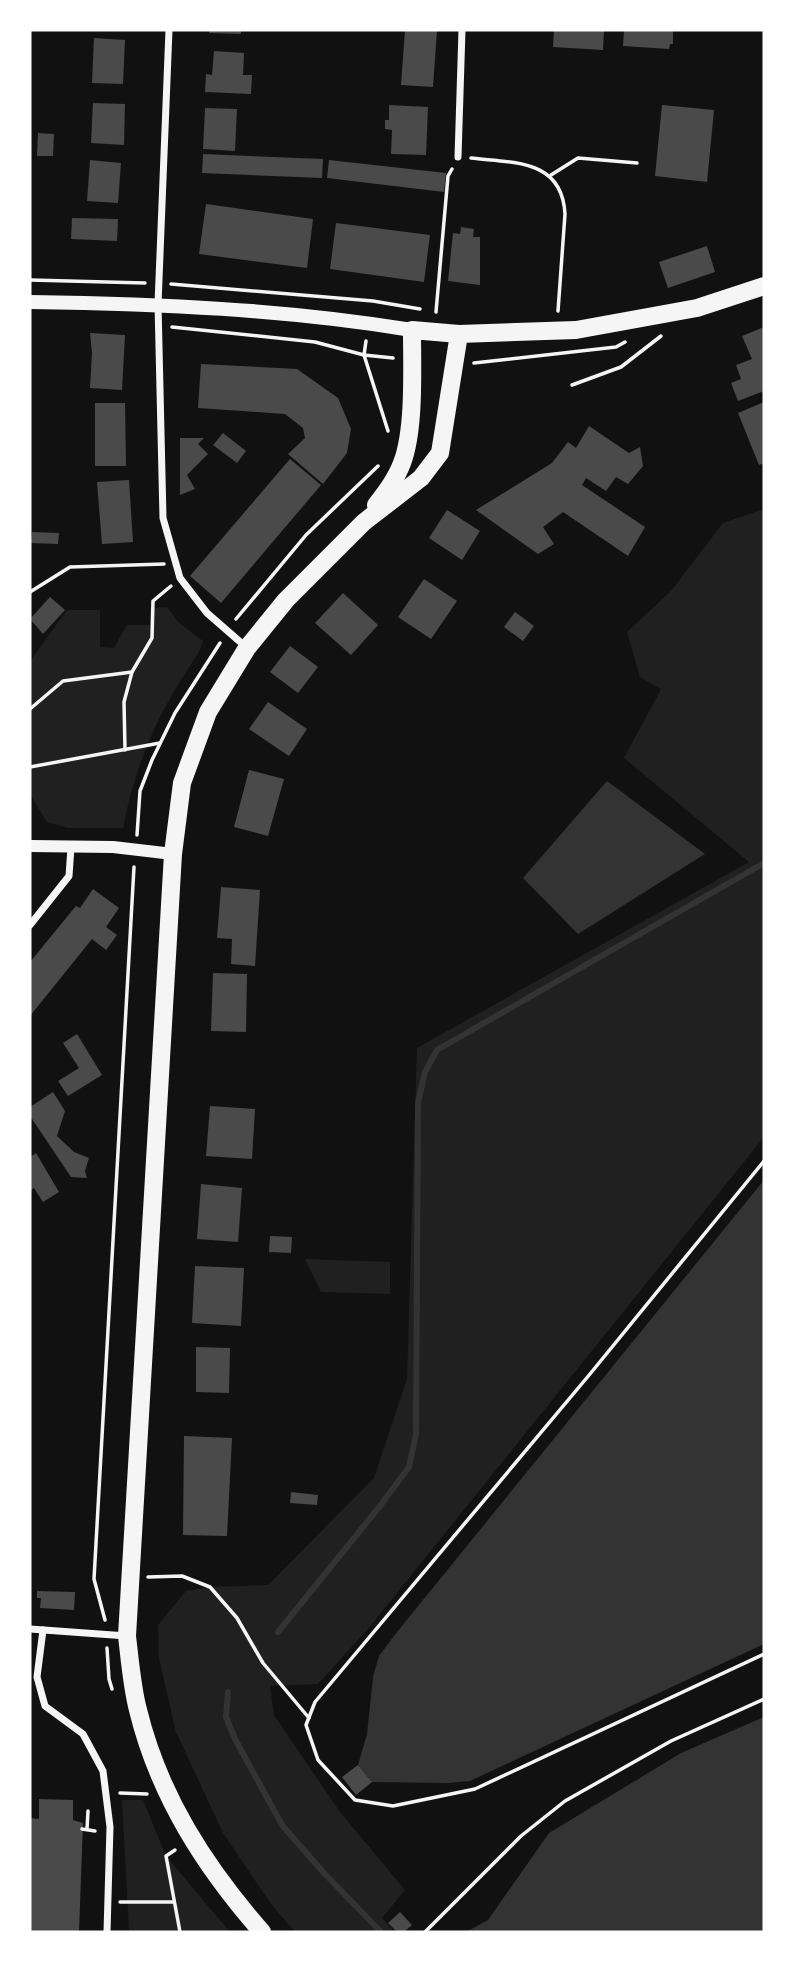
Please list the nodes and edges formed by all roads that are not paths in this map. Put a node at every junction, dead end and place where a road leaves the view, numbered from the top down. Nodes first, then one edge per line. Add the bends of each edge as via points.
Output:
1 (169, 30) edge
2 (462, 30) edge
3 (458, 157) road end
4 (764, 286) edge
5 (30, 302) edge
6 (158, 304) junction
7 (412, 330) junction
8 (459, 334) junction
9 (363, 522) junction
10 (247, 648) junction
11 (30, 846) edge
12 (71, 847) junction
13 (173, 854) junction
14 (30, 925) edge
15 (30, 1629) edge
16 (43, 1630) junction
17 (127, 1636) junction
18 (107, 1932) edge
19 (262, 1932) edge

1 - 6 street
2 - 3 street
4 - 8 main road via 697,308 576,330
5 - 6 main road
6 - 7 main road via 254,310
6 - 10 street via 163,518 180,578 207,613
7 - 8 main road
7 - 9 main road via 403,460 393,482
8 - 9 main road via 440,453 421,478
9 - 10 main road via 286,600
10 - 13 main road via 208,712 182,783
11 - 12 street
12 - 13 street
12 - 14 street via 69,876
13 - 17 main road
15 - 16 street
16 - 17 street
16 - 18 street via 37,1677 45,1706 83,1734 103,1771 110,1827
17 - 19 main road via 138,1710 164,1787 201,1855

